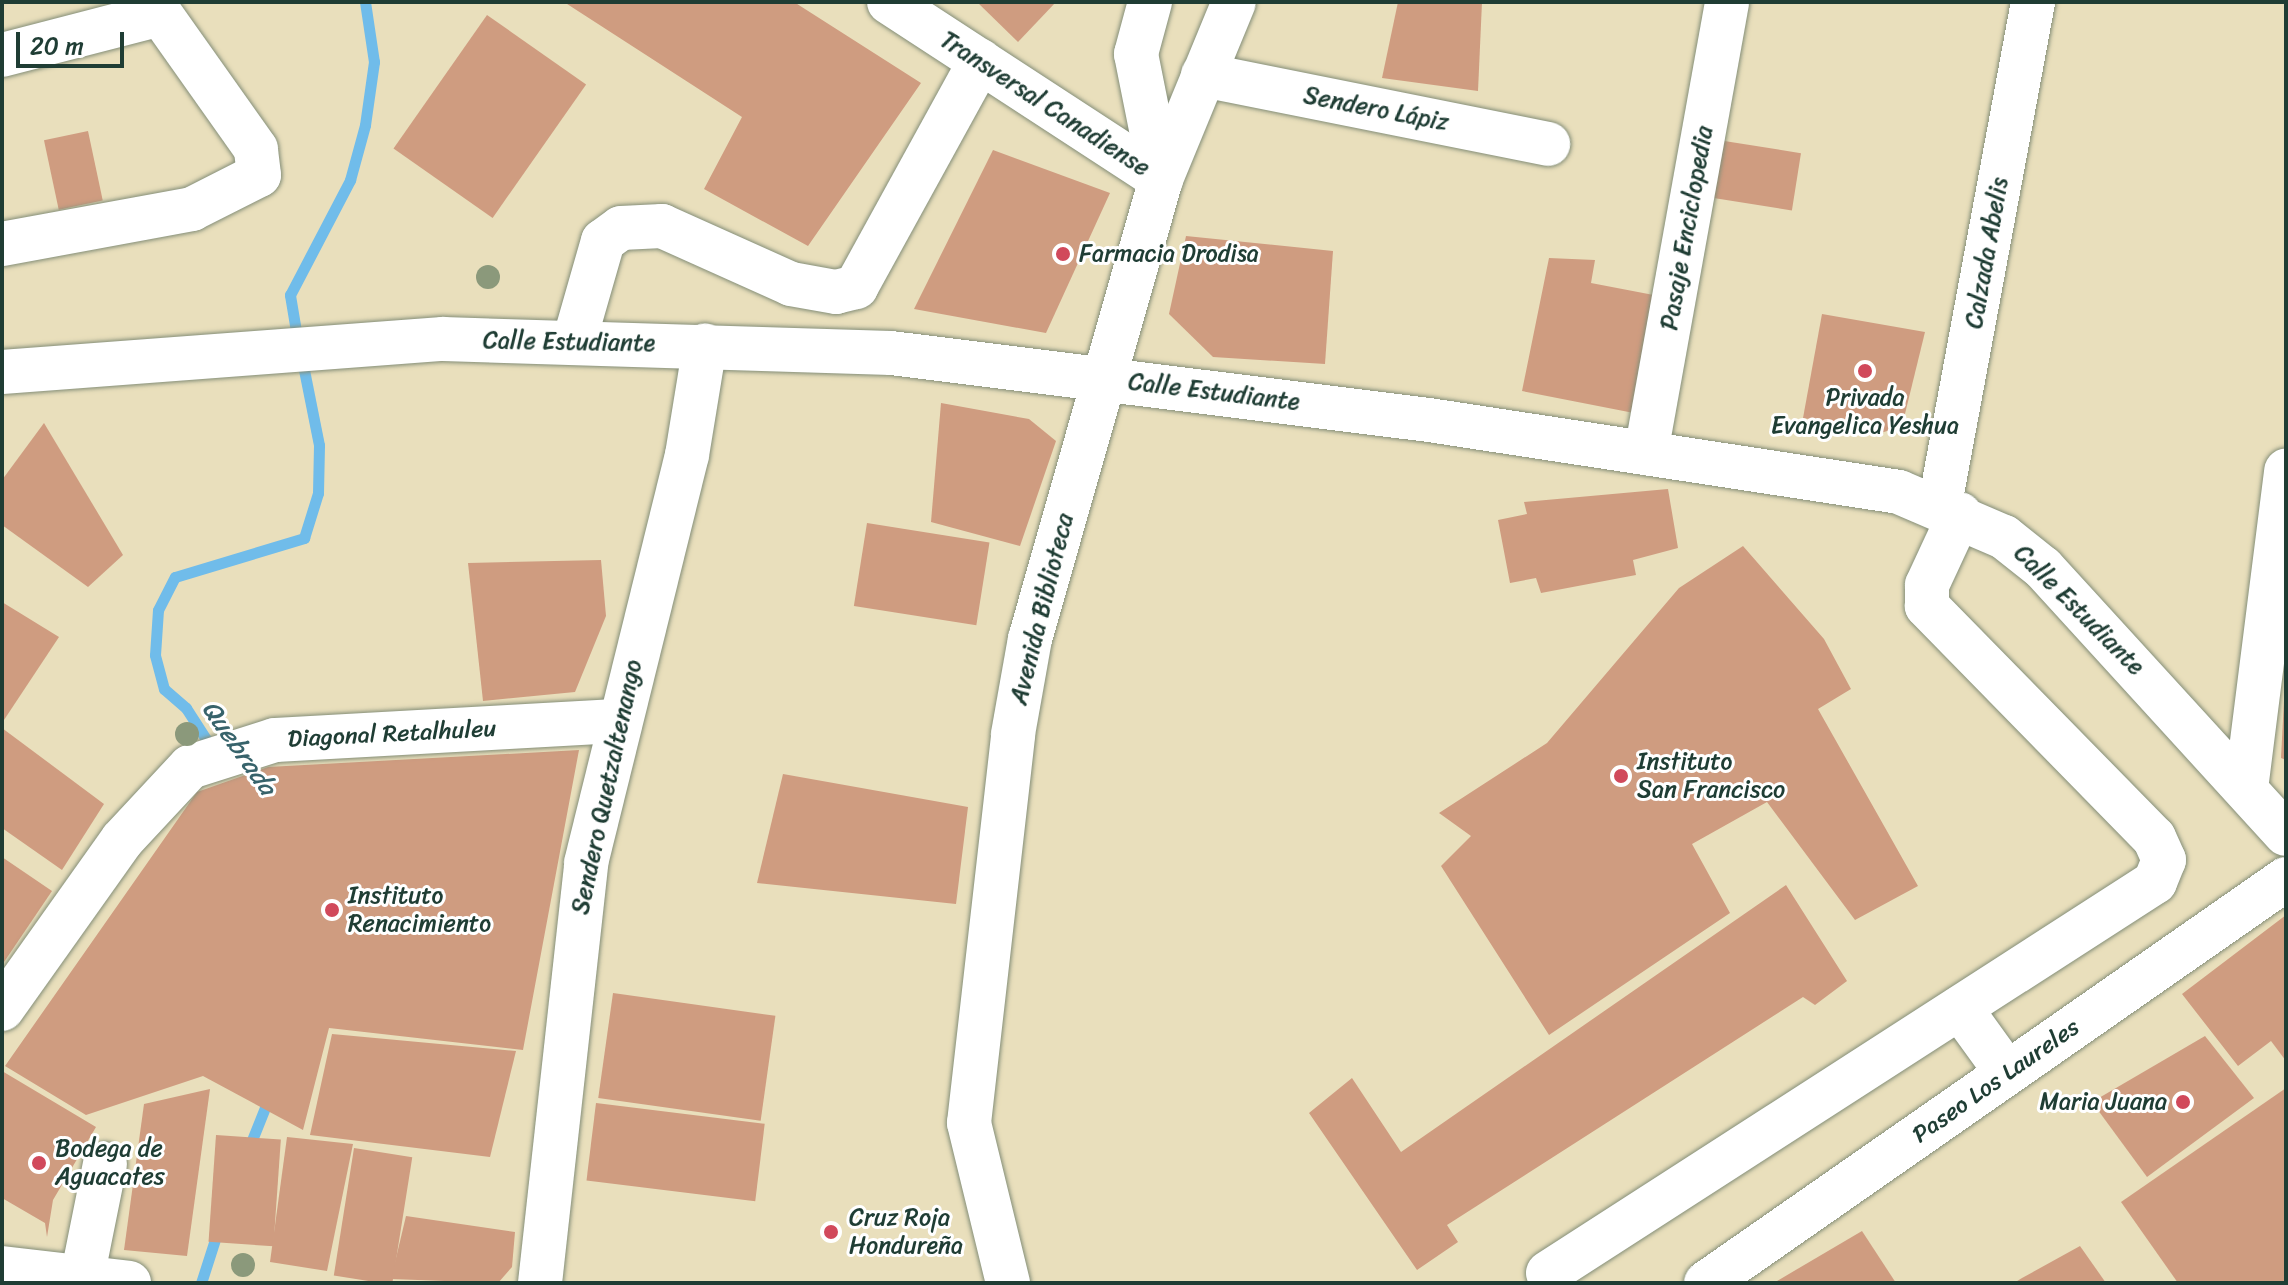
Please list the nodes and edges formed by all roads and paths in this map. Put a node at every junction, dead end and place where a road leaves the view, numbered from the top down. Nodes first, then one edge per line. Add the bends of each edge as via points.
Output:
1 (889, 2) edge
2 (1150, 2) edge
3 (1234, 2) edge
4 (1727, 2) edge
5 (2033, 2) edge
6 (156, 8) edge
7 (2, 55) edge
8 (980, 61) junction
9 (1203, 75) junction
10 (1548, 144) dead end
11 (1161, 179) junction
12 (2, 244) edge
13 (574, 342) junction
14 (705, 345) junction
15 (1104, 378) junction
16 (8, 381) edge
17 (1646, 453) junction
18 (2286, 471) edge
19 (1950, 509) junction
20 (616, 721) junction
21 (2246, 789) junction
22 (2286, 834) edge
23 (2286, 879) edge
24 (1960, 1008) junction
25 (2, 1009) edge
26 (2007, 1073) junction
27 (105, 1164) dead end
28 (1548, 1273) dead end
29 (16, 1274) edge
30 (82, 1278) junction
31 (1723, 1278) edge
32 (129, 1283) edge
33 (540, 1283) edge
34 (1008, 1283) edge

1 - 8 street, Transversal Canadiense
2 - 11 street via 1136,54
3 - 9 street, Avenida Biblioteca
4 - 17 street, Pasaje Enciclopedia
5 - 19 street, Calzada Abelis
6 - 7 street
6 - 12 street via 256,149 259,175 192,209
8 - 11 street, Transversal Canadiense
8 - 13 street via 856,287 836,292 791,284 662,226 621,228 603,241
9 - 10 street, Sendero Lápiz
9 - 11 street, Avenida Biblioteca
11 - 15 street, Avenida Biblioteca
13 - 14 street, Calle Estudiante
13 - 16 street, Calle Estudiante via 443,339
14 - 15 street, Calle Estudiante via 891,353
14 - 20 street, Sendero Quetzaltenango via 687,455
15 - 17 street, Calle Estudiante
15 - 34 street, Avenida Biblioteca via 1030,639 969,1123
17 - 19 street, Calle Estudiante
18 - 21 street
19 - 21 street, Calle Estudiante via 2043,568
19 - 24 street, Calzada Abelis via 1927,585 1927,606 2154,838 2164,860 2155,882
20 - 25 street, Diagonal Retalhuleu via 275,740 190,767 122,840
20 - 33 street, Sendero Quetzaltenango via 586,863
21 - 22 street, Calle Estudiante
23 - 26 street, Paseo Los Laureles
24 - 26 street
24 - 28 street, Calzada Abelis
26 - 31 street, Paseo Los Laureles
27 - 30 street
29 - 30 street
30 - 32 street

